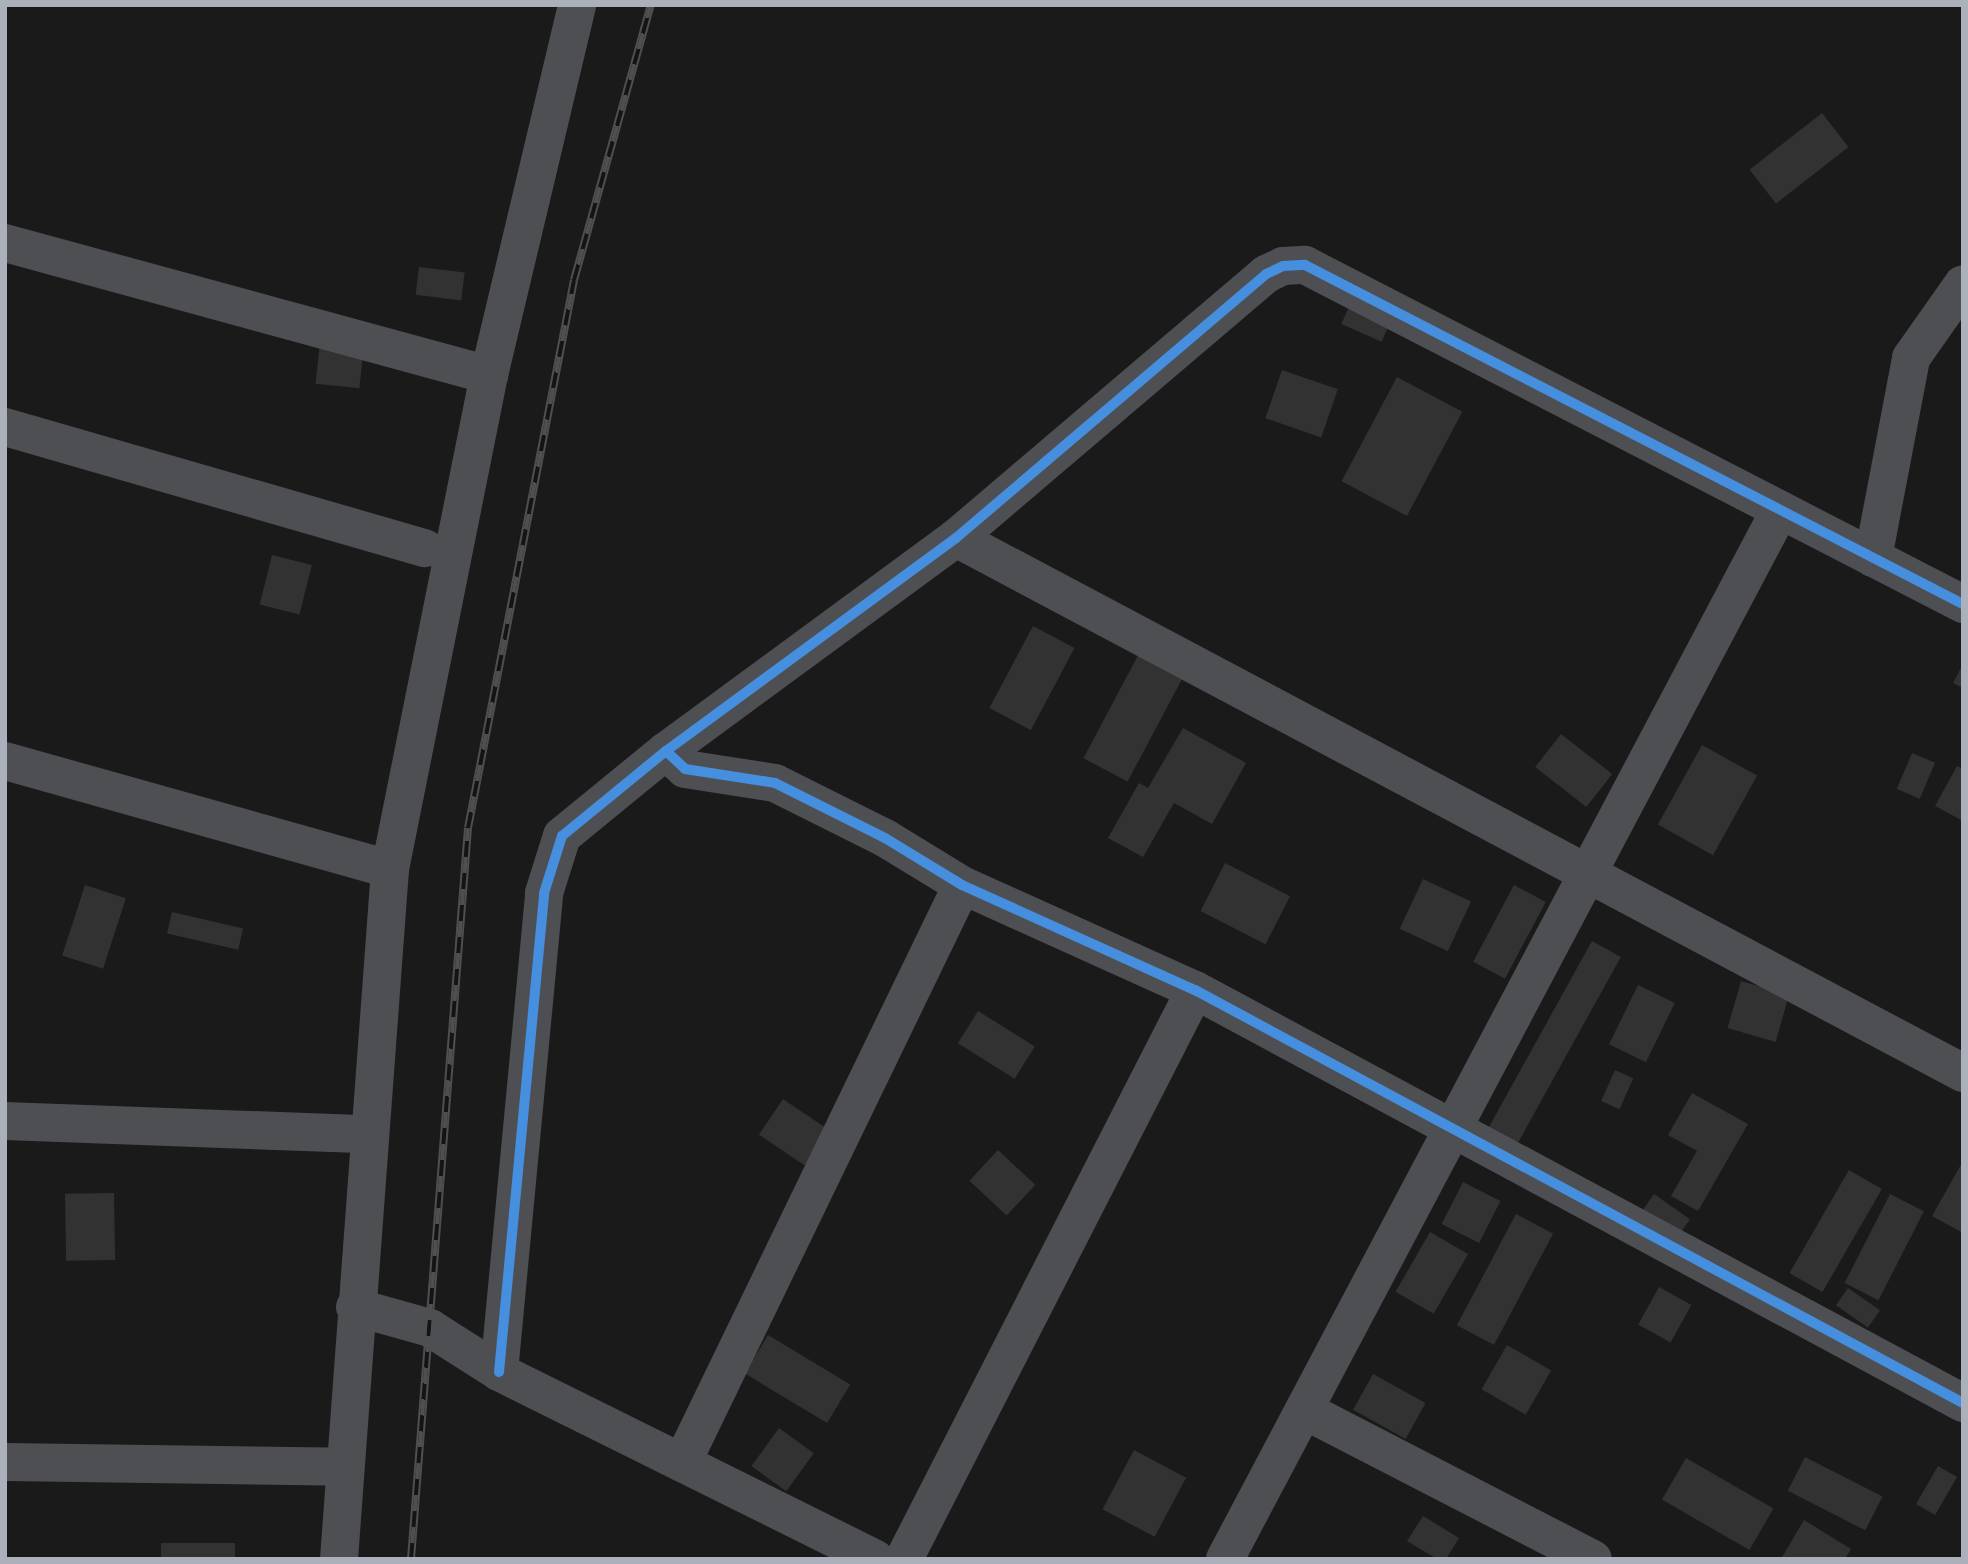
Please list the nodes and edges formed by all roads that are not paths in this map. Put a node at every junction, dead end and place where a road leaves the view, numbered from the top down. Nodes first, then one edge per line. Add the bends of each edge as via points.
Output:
1 (577, 5) edge
2 (5, 243) edge
3 (1963, 284) edge
4 (489, 375) junction
5 (5, 427) edge
6 (1780, 510) junction
7 (956, 538) junction
8 (425, 548) dead end
9 (1873, 558) junction
10 (1963, 604) edge
11 (666, 751) junction
12 (5, 761) edge
13 (390, 869) junction
14 (1587, 873) junction
15 (962, 885) junction
16 (1195, 990) junction
17 (1963, 1073) edge
18 (5, 1121) edge
19 (1453, 1128) junction
20 (368, 1134) junction
21 (355, 1307) junction
22 (499, 1372) junction
23 (1963, 1403) edge
24 (1304, 1410) junction
25 (5, 1462) edge
26 (682, 1463) junction
27 (345, 1467) junction
28 (339, 1559) edge
29 (875, 1559) edge
30 (904, 1559) edge
31 (1225, 1559) edge
32 (1593, 1559) edge

1 - 4 street
2 - 4 street
3 - 9 street via 1911,358
4 - 13 street
5 - 8 street
6 - 7 street via 1305,265 1283,266 1266,275
6 - 9 street
6 - 14 street
7 - 11 street
7 - 14 street
9 - 10 street
11 - 15 street via 685,769 775,783 885,838
11 - 22 street via 562,835 544,893
12 - 13 street
13 - 20 street
14 - 17 street
14 - 19 street
15 - 16 street
15 - 26 street
16 - 19 street
16 - 30 street
18 - 20 street
19 - 23 street
19 - 24 street
20 - 21 street
21 - 22 street via 430,1328
21 - 27 street
22 - 26 street
24 - 31 street
24 - 32 street
25 - 27 street
26 - 29 street
27 - 28 street

